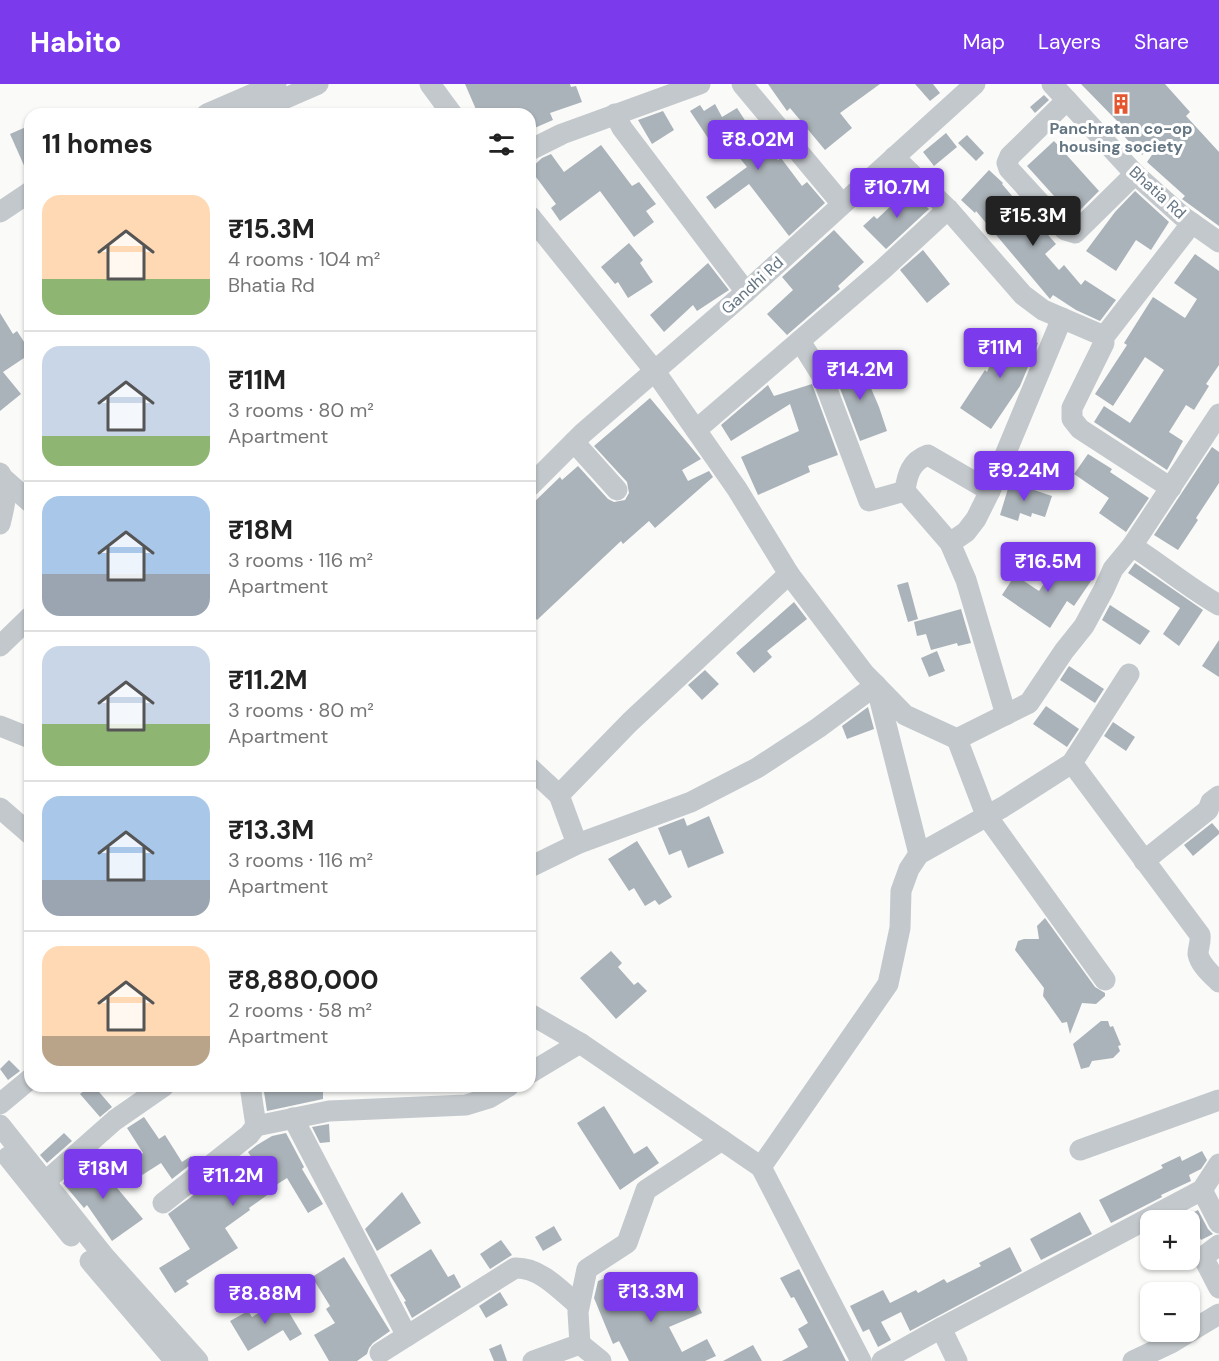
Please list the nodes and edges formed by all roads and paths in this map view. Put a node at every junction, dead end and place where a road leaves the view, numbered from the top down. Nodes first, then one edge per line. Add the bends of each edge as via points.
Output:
1 (276, 84) edge
2 (318, 84) edge
3 (430, 84) edge
4 (700, 84) edge
5 (742, 84) edge
6 (975, 84) edge
7 (1052, 84) edge
8 (1067, 100) junction
9 (221, 108) edge
10 (263, 108) edge
11 (448, 108) edge
12 (615, 114) junction
13 (536, 147) edge
14 (894, 157) junction
15 (1136, 174) junction
16 (842, 204) junction
17 (948, 209) junction
18 (536, 223) edge
19 (1192, 223) junction
20 (1219, 242) edge
21 (746, 292) junction
22 (1062, 318) junction
23 (1103, 338) junction
24 (800, 341) junction
25 (654, 370) junction
26 (1219, 414) edge
27 (696, 430) junction
28 (574, 442) junction
29 (2, 476) edge
30 (536, 480) edge
31 (1171, 488) junction
32 (617, 490) dead end
33 (905, 491) junction
34 (990, 491) junction
35 (24, 496) edge
36 (0, 524) edge
37 (950, 543) junction
38 (1132, 546) junction
39 (789, 574) junction
40 (1219, 605) edge
41 (24, 622) edge
42 (0, 646) edge
43 (1129, 674) dead end
44 (876, 685) junction
45 (1006, 715) junction
46 (0, 726) edge
47 (24, 736) edge
48 (957, 739) junction
49 (1072, 763) junction
50 (536, 774) edge
51 (559, 795) junction
52 (1219, 796) edge
53 (0, 808) edge
54 (986, 815) junction
55 (24, 829) edge
56 (577, 844) junction
57 (919, 854) junction
58 (1144, 861) junction
59 (536, 864) edge
60 (1105, 980) dead end
61 (1219, 982) edge
62 (536, 1017) edge
63 (580, 1043) junction
64 (536, 1069) edge
65 (24, 1084) edge
66 (150, 1092) edge
67 (251, 1092) edge
68 (499, 1092) edge
69 (1219, 1100) edge
70 (0, 1104) edge
71 (293, 1118) junction
72 (0, 1125) edge
73 (256, 1126) junction
74 (722, 1140) junction
75 (0, 1146) edge
76 (1080, 1150) dead end
77 (760, 1167) junction
78 (1213, 1177) edge
79 (46, 1181) junction
80 (164, 1203) dead end
81 (1219, 1223) edge
82 (1219, 1245) edge
83 (1219, 1288) edge
84 (579, 1306) junction
85 (1219, 1314) edge
86 (941, 1328) junction
87 (407, 1336) junction
88 (580, 1344) junction
89 (380, 1353) dead end
90 (175, 1361) edge
91 (198, 1361) edge
92 (533, 1361) edge
93 (601, 1361) edge
94 (861, 1361) edge
95 (882, 1361) edge
96 (957, 1361) edge
97 (1133, 1361) edge

1 - 9 street
2 - 10 street
3 - 11 street
4 - 12 street
5 - 16 street
6 - 14 street, Gandhi Rd
7 - 8 street, Bhatia Rd
8 - 15 street, Bhatia Rd
8 - 15 street via 1007,163 1065,230 1075,233
12 - 13 street
12 - 21 street
14 - 16 street, Gandhi Rd
14 - 17 street
15 - 19 street, Bhatia Rd
16 - 21 street, Gandhi Rd
17 - 22 street via 1023,295
17 - 24 street
18 - 25 street
19 - 20 street, Bhatia Rd
19 - 23 street
21 - 25 street, Gandhi Rd
22 - 23 street
22 - 34 street
23 - 31 street via 1072,408 1072,419 1080,429
24 - 27 street
24 - 33 street via 822,376 869,501
25 - 27 street
25 - 28 street, Gandhi Rd
26 - 31 street
27 - 39 street
28 - 30 street, Gandhi Rd
28 - 32 street
29 - 35 street
29 - 36 street via 5,503
31 - 38 street
33 - 34 street via 911,468 928,455
33 - 37 street
34 - 37 street via 976,519
37 - 45 street via 966,580
38 - 40 street
38 - 45 street via 1113,568 1084,626 1029,703
39 - 44 street
39 - 51 street via 630,722
41 - 42 street
43 - 49 street
44 - 48 street via 905,715
44 - 56 street via 757,768 691,802
44 - 57 street
45 - 48 street
46 - 47 street
48 - 54 street
49 - 54 street
49 - 58 street
50 - 51 street
51 - 56 street
52 - 58 street via 1208,810
53 - 55 street
54 - 57 street
54 - 60 street
56 - 59 street
57 - 77 street via 901,891 900,928 888,984
58 - 61 street via 1200,935 1200,960
62 - 63 street
63 - 64 street
63 - 74 street
65 - 70 street
66 - 79 street
67 - 73 street
68 - 71 street via 466,1105 329,1111
69 - 76 street
71 - 73 street
71 - 87 street
72 - 79 street
73 - 80 street
74 - 77 street
74 - 84 street via 646,1190 627,1243 587,1269
75 - 90 street
77 - 94 street
78 - 81 street
78 - 86 street
79 - 91 street via 104,1256
82 - 83 street via 1203,1257
84 - 87 street via 544,1276 526,1267 515,1268
84 - 88 street
85 - 97 street
86 - 95 street
86 - 96 street
87 - 89 street
88 - 92 street
88 - 93 street

